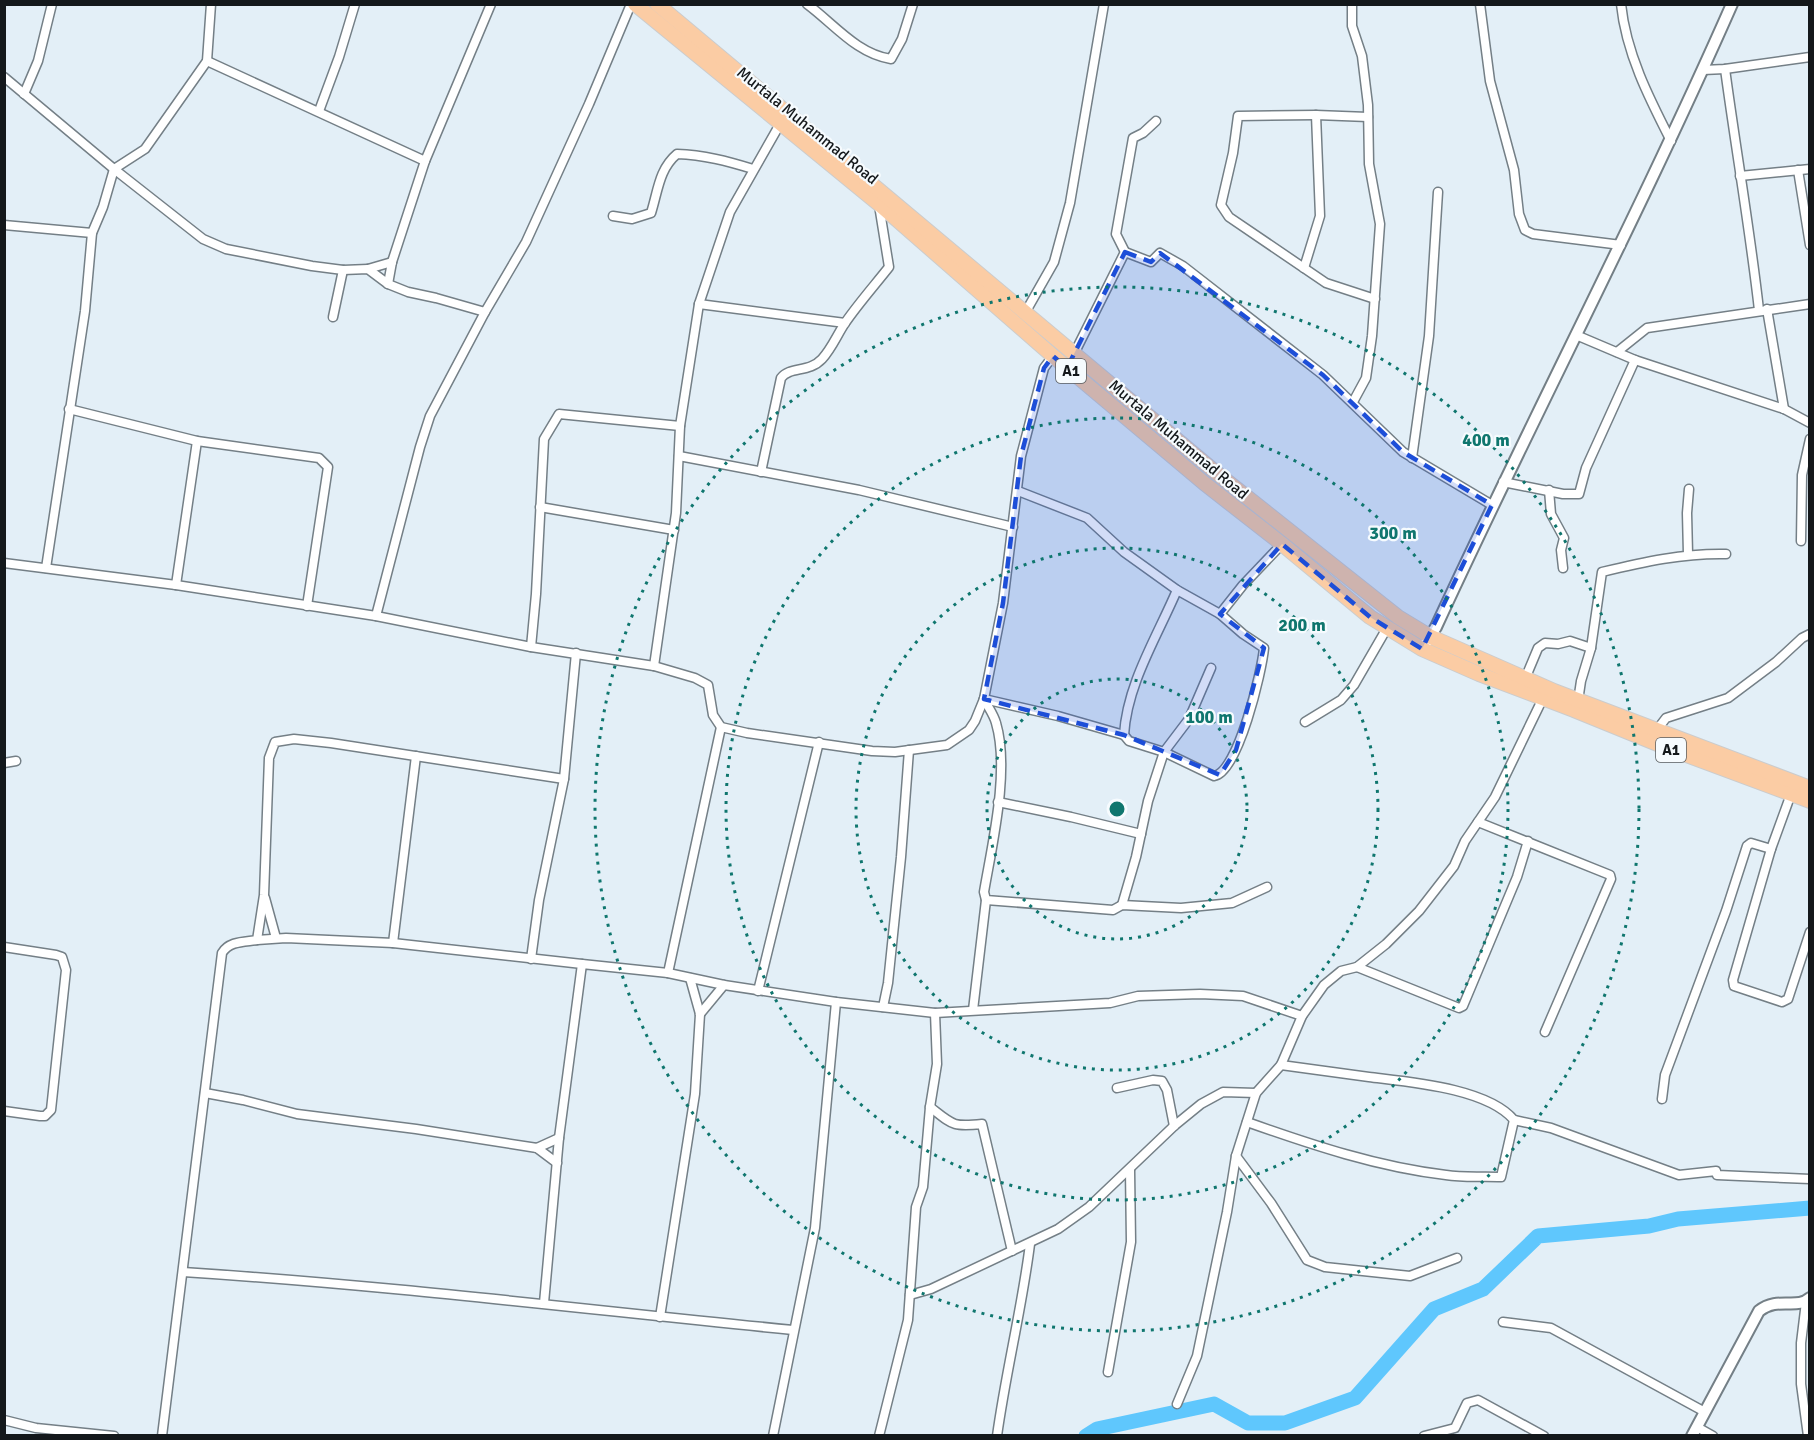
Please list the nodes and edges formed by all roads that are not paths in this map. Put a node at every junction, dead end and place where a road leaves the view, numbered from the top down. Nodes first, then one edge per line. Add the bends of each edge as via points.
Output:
1 (52, 4) edge
2 (211, 4) edge
3 (355, 4) edge
4 (491, 4) edge
5 (633, 4) edge
6 (657, 4) edge
7 (913, 4) edge
8 (1104, 4) edge
9 (1352, 4) edge
10 (1480, 4) edge
11 (1621, 4) edge
12 (1732, 4) edge
13 (812, 6) edge
14 (1809, 57) edge
15 (207, 61) junction
16 (1725, 69) junction
17 (1702, 70) junction
18 (4, 77) edge
19 (24, 94) junction
20 (319, 111) junction
21 (1316, 115) junction
22 (1368, 117) junction
23 (1156, 121) dead end
24 (780, 124) junction
25 (1671, 141) junction
26 (815, 144) junction
27 (425, 161) junction
28 (114, 169) junction
29 (753, 169) junction
30 (1809, 169) edge
31 (1797, 170) junction
32 (1740, 176) junction
33 (1438, 192) dead end
34 (879, 204) junction
35 (613, 216) dead end
36 (4, 225) edge
37 (92, 233) junction
38 (1621, 245) junction
39 (1809, 245) edge
40 (1125, 252) junction
41 (392, 262) junction
42 (1304, 268) junction
43 (368, 269) junction
44 (343, 270) junction
45 (388, 284) junction
46 (1375, 299) junction
47 (699, 304) junction
48 (1809, 304) edge
49 (1763, 310) junction
50 (485, 312) junction
51 (1025, 313) junction
52 (333, 317) dead end
53 (844, 323) junction
54 (1576, 335) junction
55 (1617, 352) junction
56 (1074, 354) junction
57 (1053, 356) junction
58 (1635, 360) junction
59 (1126, 398) junction
60 (1353, 402) junction
61 (69, 409) junction
62 (1116, 409) junction
63 (1784, 409) junction
64 (1809, 423) edge
65 (680, 426) junction
66 (1809, 439) edge
67 (197, 441) junction
68 (679, 456) junction
69 (1412, 458) junction
70 (1214, 471) junction
71 (761, 472) junction
72 (1503, 482) junction
73 (1204, 483) junction
74 (1689, 489) dead end
75 (1549, 490) junction
76 (1018, 491) junction
77 (1492, 505) junction
78 (540, 507) junction
79 (1012, 527) junction
80 (674, 530) junction
81 (1801, 541) dead end
82 (1282, 544) junction
83 (1688, 554) junction
84 (1726, 554) dead end
85 (4, 563) edge
86 (46, 568) junction
87 (1563, 568) dead end
88 (176, 585) junction
89 (1177, 591) junction
90 (307, 606) junction
91 (1220, 614) junction
92 (376, 616) junction
93 (1387, 628) junction
94 (1809, 634) edge
95 (1431, 637) junction
96 (531, 647) junction
97 (1591, 648) junction
98 (1422, 649) junction
99 (576, 653) junction
100 (654, 666) junction
101 (1211, 668) dead end
102 (1525, 679) junction
103 (1540, 693) junction
104 (984, 699) junction
105 (1578, 700) junction
106 (1305, 722) dead end
107 (721, 727) junction
108 (1656, 731) junction
109 (1124, 735) junction
110 (819, 742) junction
111 (909, 750) junction
112 (1164, 752) junction
113 (416, 756) junction
114 (16, 761) dead end
115 (4, 763) edge
116 (564, 779) junction
117 (1809, 788) edge
118 (1791, 794) junction
119 (1809, 801) edge
120 (998, 802) junction
121 (1478, 822) junction
122 (1141, 834) junction
123 (1528, 841) junction
124 (1771, 849) junction
125 (1267, 887) dead end
126 (264, 895) junction
127 (986, 900) junction
128 (1122, 905) junction
129 (1809, 932) edge
130 (276, 938) junction
131 (256, 940) junction
132 (393, 943) junction
133 (4, 947) edge
134 (531, 959) junction
135 (582, 964) junction
136 (1357, 967) junction
137 (668, 973) junction
138 (690, 978) junction
139 (724, 986) junction
140 (758, 991) junction
141 (836, 1002) junction
142 (883, 1007) junction
143 (973, 1010) junction
144 (935, 1013) junction
145 (700, 1014) junction
146 (1302, 1016) junction
147 (1545, 1032) dead end
148 (1281, 1065) junction
149 (1117, 1088) dead end
150 (204, 1093) junction
151 (1256, 1093) junction
152 (1662, 1099) dead end
153 (930, 1107) junction
154 (4, 1111) edge
155 (1514, 1120) junction
156 (1247, 1122) junction
157 (1174, 1126) junction
158 (559, 1138) junction
159 (537, 1148) junction
160 (1236, 1156) junction
161 (557, 1163) junction
162 (1130, 1170) junction
163 (1809, 1179) edge
164 (1030, 1244) junction
165 (1012, 1251) junction
166 (1457, 1258) dead end
167 (183, 1272) junction
168 (910, 1295) junction
169 (1808, 1300) edge
170 (544, 1303) junction
171 (660, 1317) junction
172 (1503, 1322) dead end
173 (793, 1330) junction
174 (1108, 1372) dead end
175 (1177, 1404) dead end
176 (1705, 1412) junction
177 (4, 1420) edge
178 (1808, 1426) edge
179 (1695, 1431) edge
180 (36, 1432) edge
181 (1456, 1432) edge
182 (114, 1436) edge
183 (162, 1436) edge
184 (773, 1436) edge
185 (879, 1436) edge
186 (997, 1436) edge
187 (1424, 1436) edge
188 (1544, 1436) edge
189 (1713, 1436) edge
190 (1808, 1436) edge

1 - 19 street via 38,62
2 - 15 street
3 - 20 street
4 - 27 street
5 - 24 highway, Murtala Muhammad Road / A1
5 - 50 street via 526,242
6 - 26 highway, Murtala Muhammad Road / A1
7 - 13 street via 891,59 877,57 859,47
8 - 51 street via 1070,203 1054,262
9 - 22 street via 1352,26 1362,56
10 - 38 street via 1490,81 1514,170 1519,214 1525,230
11 - 25 street via 1638,72
12 - 17 street
14 - 16 street
15 - 20 street
15 - 28 street via 145,149
16 - 17 street
16 - 32 street
17 - 25 street
18 - 19 street
19 - 28 street
20 - 27 street
21 - 22 street
21 - 42 street via 1320,216
21 - 42 street via 1238,116 1221,205 1229,216
22 - 46 street via 1370,164 1380,224
23 - 40 street via 1133,138 1116,234
24 - 26 highway, Murtala Muhammad Road / A1
24 - 29 street
25 - 38 street
26 - 34 highway, Murtala Muhammad Road / A1
26 - 51 highway, Murtala Muhammad Road / A1
27 - 41 street
28 - 37 street
28 - 44 street via 203,239 226,249
29 - 35 street via 724,160 677,154 662,173 651,213 632,219
29 - 47 street via 730,212
30 - 31 street
31 - 32 street
31 - 39 street
32 - 49 street
33 - 69 street via 1429,336
34 - 53 street via 889,267
34 - 57 highway, Murtala Muhammad Road / A1
36 - 37 street
37 - 61 street via 85,311
38 - 54 street
40 - 56 street
40 - 60 street via 1151,262 1160,253 1183,266
41 - 43 street
41 - 45 street
42 - 46 street via 1326,283
43 - 44 street
43 - 45 street
44 - 52 street
45 - 50 street
46 - 60 street via 1366,378
47 - 53 street
47 - 65 street
48 - 49 street
49 - 55 street via 1647,328
49 - 63 street
50 - 92 street via 430,416
51 - 56 highway, Murtala Muhammad Road / A1
53 - 71 street via 820,361 781,378
54 - 55 street
54 - 72 street
55 - 58 street
56 - 59 highway, Murtala Muhammad Road / A1
57 - 62 highway, Murtala Muhammad Road / A1
57 - 76 street via 1044,368 1022,456
58 - 63 street
58 - 75 street via 1586,468 1579,494
59 - 62 highway
59 - 70 highway, Murtala Muhammad Road / A1
60 - 69 street
61 - 67 street
61 - 86 street
62 - 73 highway, Murtala Muhammad Road / A1
63 - 64 street
65 - 68 street
65 - 78 street via 559,414 544,439
66 - 81 street via 1802,476
67 - 88 street
67 - 90 street via 319,458 328,467
68 - 71 street
68 - 80 street
69 - 77 street
70 - 73 highway
70 - 95 highway, Murtala Muhammad Road / A1 via 1378,603
71 - 79 street via 859,490
72 - 75 street
72 - 77 street
73 - 82 highway, Murtala Muhammad Road / A1
74 - 83 street
75 - 87 street via 1551,514 1564,538
76 - 79 street
76 - 89 street via 1087,518 1124,552
77 - 95 street
78 - 80 street
78 - 96 street
79 - 104 street via 1003,603
80 - 100 street
82 - 91 street
82 - 93 highway, Murtala Muhammad Road / A1
83 - 84 street
83 - 97 street via 1602,572
85 - 86 street
86 - 88 street
88 - 90 street
89 - 91 street
89 - 109 street via 1142,666 1125,714
90 - 92 street
91 - 112 street via 1263,648 1259,678 1236,750 1225,771 1214,776
92 - 96 street
93 - 98 highway, Murtala Muhammad Road / A1
93 - 106 street via 1341,700
94 - 108 street via 1728,698 1666,718
95 - 98 street
95 - 102 highway, Murtala Muhammad Road / A1
96 - 99 street
97 - 102 street via 1569,641 1545,643 1538,648
97 - 105 street
98 - 103 highway, Murtala Muhammad Road / A1 via 1479,674
99 - 100 street
99 - 116 street
100 - 107 street via 708,685 713,715
101 - 112 street via 1189,719
102 - 103 highway, Murtala Muhammad Road / A1
103 - 105 highway, A1
103 - 118 highway, A1 via 1665,747
103 - 121 street via 1496,798
104 - 109 street
104 - 111 street via 969,730 947,745
104 - 120 street via 996,722 1001,758
105 - 108 highway, A1
107 - 110 street
107 - 137 street
108 - 117 highway, A1
109 - 112 street via 1129,741
110 - 111 street via 872,751
110 - 140 street
111 - 142 street
112 - 122 street
113 - 116 street
113 - 126 street via 294,739 275,742 269,758
113 - 132 street
114 - 115 street
116 - 134 street
118 - 119 highway, A1
118 - 124 street
120 - 122 street
120 - 127 street
121 - 123 street
121 - 136 street via 1464,841 1454,866 1419,911
122 - 128 street
123 - 136 street via 1463,1006
123 - 147 street via 1610,875 1611,879
124 - 129 street via 1734,986 1782,1002 1788,999
124 - 152 street via 1750,843 1747,846 1665,1075
125 - 128 street via 1232,903 1181,908
126 - 130 street
126 - 131 street
127 - 128 street via 1113,910
127 - 143 street
130 - 131 street
130 - 132 street
131 - 150 street via 232,943 222,953
132 - 134 street
133 - 154 street via 62,957 66,970 51,1110 45,1116
134 - 135 street
135 - 137 street
135 - 158 street
136 - 146 street via 1341,971 1324,985
137 - 138 street
138 - 139 street
138 - 145 street
139 - 140 street
139 - 145 street
140 - 141 street
141 - 142 street
141 - 173 street via 815,1228
142 - 144 street
143 - 144 street
143 - 146 street via 1200,994 1244,996
144 - 153 street via 937,1064
145 - 171 street via 695,1094
146 - 148 street
148 - 151 street
148 - 155 street via 1437,1086 1482,1100
149 - 157 street via 1162,1081
150 - 159 street via 297,1114
150 - 167 street
151 - 156 street
151 - 157 street via 1223,1092
153 - 165 street via 951,1124 982,1125
153 - 168 street via 923,1187 916,1207
155 - 156 street via 1501,1177 1448,1176 1382,1164
155 - 163 street via 1551,1128 1679,1175 1716,1171 1717,1175
156 - 160 street
157 - 162 street
158 - 159 street
158 - 161 street
159 - 161 street
160 - 166 street via 1307,1260 1325,1267 1410,1276
160 - 175 street via 1197,1356
161 - 170 street
162 - 164 street via 1058,1230
162 - 174 street via 1131,1242
164 - 165 street
164 - 186 street
165 - 168 street
167 - 170 street
167 - 183 street
168 - 185 street via 908,1320
169 - 176 street via 1801,1304 1768,1304 1759,1311
169 - 178 street via 1801,1343 1801,1384
170 - 171 street
171 - 173 street
172 - 176 street via 1551,1328
173 - 184 street
176 - 179 street
177 - 180 street
178 - 190 street
179 - 189 street
180 - 182 street
181 - 187 street
181 - 188 street via 1467,1403 1478,1400

